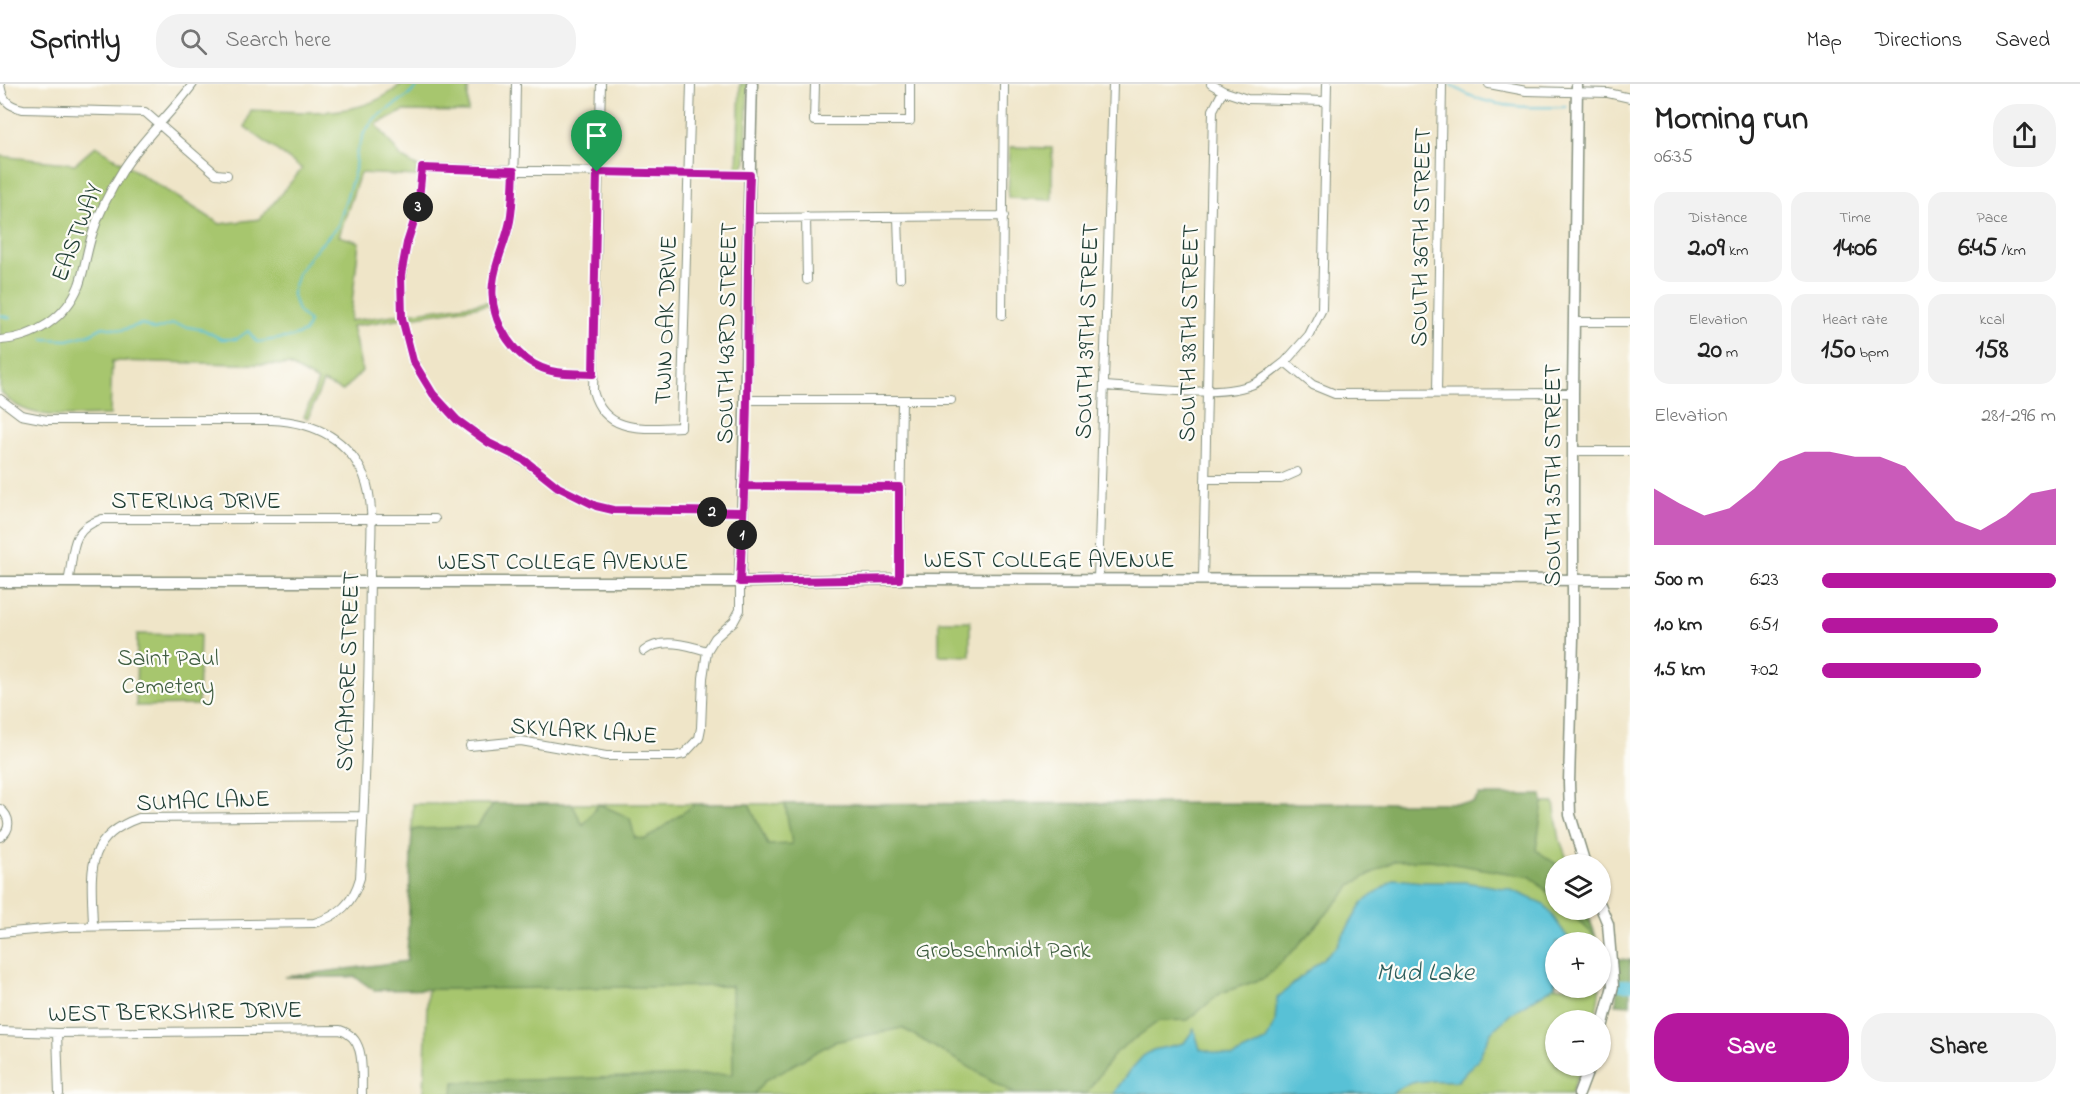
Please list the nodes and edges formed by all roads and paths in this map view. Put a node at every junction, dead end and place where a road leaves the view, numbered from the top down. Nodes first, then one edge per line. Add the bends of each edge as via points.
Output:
1 (0, 84) edge
2 (193, 84) edge
3 (516, 84) edge
4 (601, 84) edge
5 (691, 84) edge
6 (752, 84) edge
7 (815, 84) edge
8 (910, 84) edge
9 (1005, 84) edge
10 (1113, 84) edge
11 (1211, 84) edge
12 (1327, 84) edge
13 (1442, 84) edge
14 (1489, 84) edge
15 (1577, 88) edge
16 (1223, 91) junction
17 (1630, 98) edge
18 (1326, 101) junction
19 (160, 124) junction
20 (514, 171) junction
21 (597, 172) junction
22 (227, 175) dead end
23 (690, 175) junction
24 (750, 175) junction
25 (1004, 216) junction
26 (806, 217) junction
27 (898, 217) junction
28 (748, 218) junction
29 (900, 278) dead end
30 (807, 280) dead end
31 (1002, 315) dead end
32 (1574, 322) junction
33 (1630, 322) edge
34 (0, 340) edge
35 (1285, 362) junction
36 (593, 374) junction
37 (1104, 386) junction
38 (1207, 391) junction
39 (1437, 392) junction
40 (1573, 393) junction
41 (0, 399) edge
42 (747, 400) junction
43 (902, 400) junction
44 (951, 400) dead end
45 (1574, 451) junction
46 (1630, 452) edge
47 (1297, 472) dead end
48 (1205, 479) junction
49 (744, 486) junction
50 (899, 487) junction
51 (743, 512) junction
52 (370, 519) junction
53 (435, 519) dead end
54 (899, 579) junction
55 (1098, 580) junction
56 (1203, 580) junction
57 (1574, 580) junction
58 (1630, 580) edge
59 (0, 582) edge
60 (68, 582) junction
61 (370, 582) junction
62 (740, 582) junction
63 (644, 651) dead end
64 (707, 651) junction
65 (470, 746) dead end
66 (0, 809) edge
67 (363, 816) junction
68 (0, 837) edge
69 (1583, 854) edge
70 (1606, 920) edge
71 (93, 926) junction
72 (0, 933) edge
73 (1607, 1010) edge
74 (0, 1031) edge
75 (57, 1033) junction
76 (1586, 1076) edge
77 (59, 1094) edge
78 (362, 1094) edge
79 (1579, 1094) edge

1 - 19 street via 1,94 13,107 139,111
2 - 19 street, EASTWAY
3 - 20 street
4 - 21 street, TWIN OAK DRIVE
5 - 23 street
6 - 24 street, SOUTH 43RD STREET
7 - 8 street via 814,122 910,122
9 - 25 street
10 - 37 street, SOUTH 39TH STREET
11 - 16 street
12 - 18 street
13 - 39 street, SOUTH 36TH STREET
14 - 15 street via 1526,92
15 - 17 street
15 - 32 street, SOUTH 35TH STREET
16 - 18 street via 1247,99
16 - 38 street, SOUTH 38TH STREET via 1213,110
18 - 35 street via 1322,309 1309,335
19 - 22 street via 216,174
19 - 34 street, EASTWAY via 124,167 109,195 93,232 79,286 68,304 38,330
20 - 21 street
20 - 36 street via 511,218 493,283 501,330 513,346 542,367 556,372
20 - 51 street via 422,168 418,209 402,265 400,294 413,361 433,394 457,420 489,443 524,460 558,487 596,506 613,510
21 - 23 street
21 - 36 street, TWIN OAK DRIVE
23 - 24 street
23 - 36 street, TWIN OAK DRIVE via 681,427 634,428 613,421 596,401
24 - 28 street, SOUTH 43RD STREET
25 - 27 street
25 - 31 street
26 - 27 street
26 - 28 street
26 - 30 street
27 - 29 street
28 - 42 street, SOUTH 43RD STREET
32 - 33 street
32 - 40 street, SOUTH 35TH STREET
35 - 38 street via 1253,385
35 - 39 street via 1313,386 1335,393
37 - 38 street
37 - 55 street, SOUTH 39TH STREET
38 - 48 street, SOUTH 38TH STREET
39 - 40 street
40 - 45 street, SOUTH 35TH STREET
41 - 52 street, SYCAMORE STREET via 21,415 47,420 272,420 309,425 340,443 357,464 366,482
42 - 43 street
42 - 49 street, SOUTH 43RD STREET
43 - 44 street
43 - 50 street
45 - 46 street
45 - 57 street, SOUTH 35TH STREET
47 - 48 street via 1281,479
48 - 56 street, SOUTH 38TH STREET
49 - 50 street
49 - 51 street, SOUTH 43RD STREET
50 - 54 street
51 - 62 street, SOUTH 43RD STREET
52 - 53 street, STERLING DRIVE
52 - 60 street, STERLING DRIVE via 102,519 85,526 74,541
52 - 61 street, SYCAMORE STREET
54 - 55 street, WEST COLLEGE AVENUE
54 - 62 street, WEST COLLEGE AVENUE
55 - 56 street, WEST COLLEGE AVENUE
56 - 57 street, WEST COLLEGE AVENUE
57 - 58 street, WEST COLLEGE AVENUE
57 - 69 street, SOUTH 35TH STREET via 1570,815
59 - 60 street, WEST COLLEGE AVENUE
60 - 61 street, WEST COLLEGE AVENUE
61 - 62 street, WEST COLLEGE AVENUE
61 - 67 street, SYCAMORE STREET
62 - 64 street via 740,610
63 - 64 street via 671,644
64 - 65 street, SKYLARK LANE via 699,738 684,754 606,756 521,741
66 - 68 street via 7,815 8,828
67 - 71 street, SYCAMORE STREET via 357,890 339,913 326,920 299,924
67 - 71 street, SUMAC LANE via 139,818 123,824 102,841 96,854 92,873
70 - 73 street via 1613,986
71 - 72 street, SYCAMORE STREET
74 - 75 street, WEST BERKSHIRE DRIVE
75 - 77 street
75 - 78 street, WEST BERKSHIRE DRIVE via 327,1029 349,1033 359,1046
76 - 79 street

